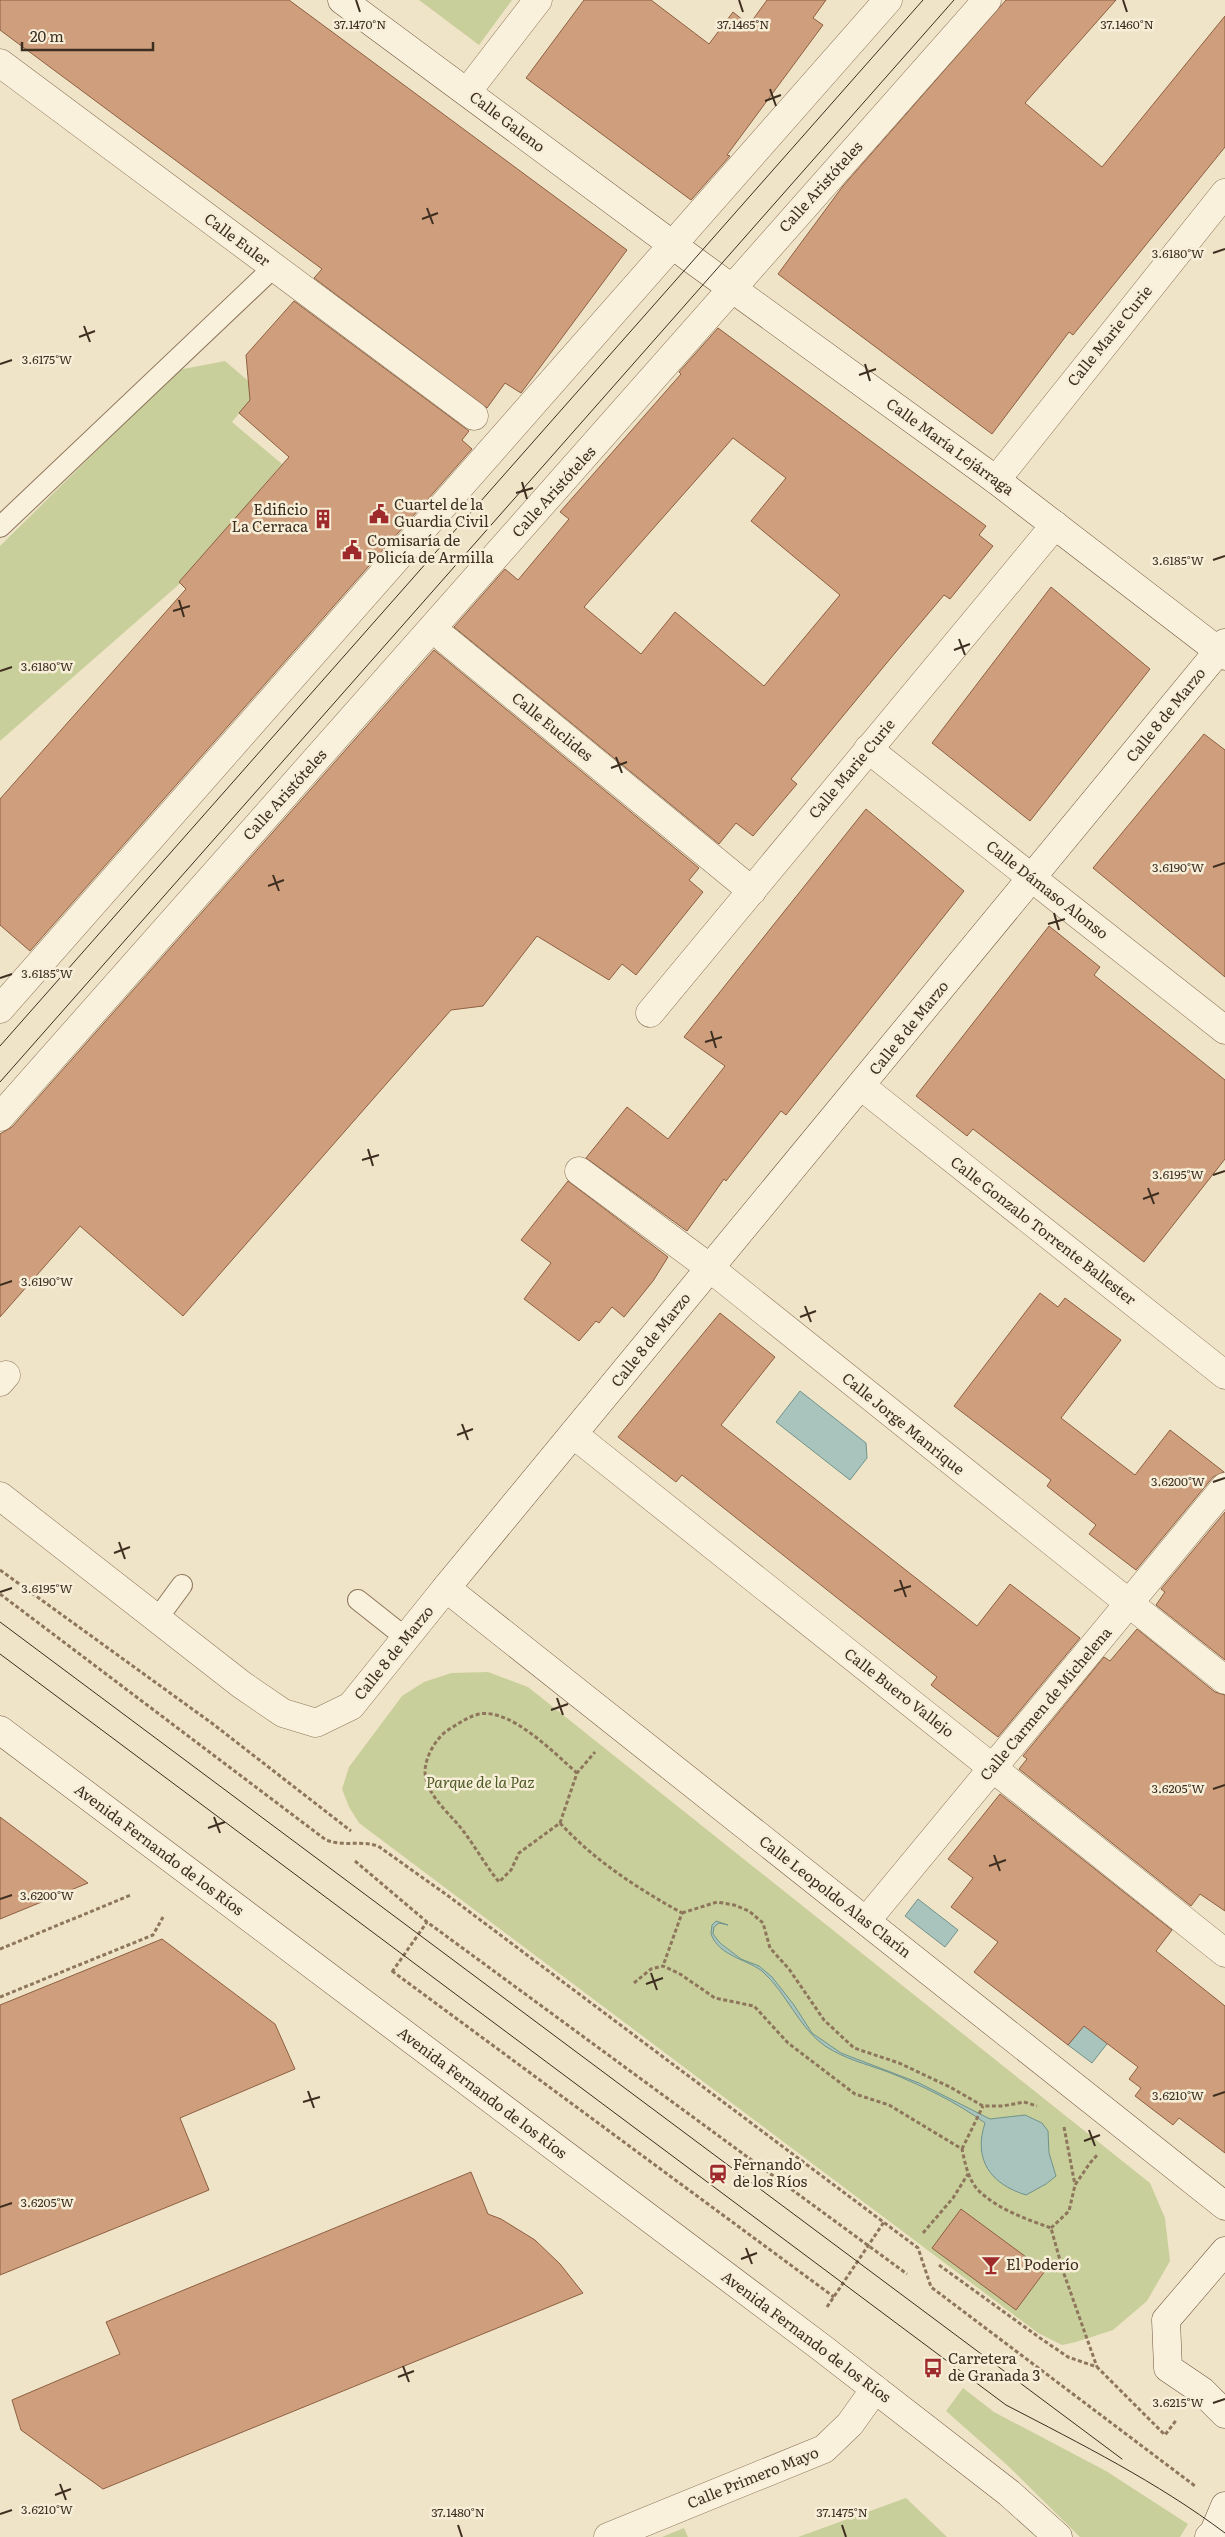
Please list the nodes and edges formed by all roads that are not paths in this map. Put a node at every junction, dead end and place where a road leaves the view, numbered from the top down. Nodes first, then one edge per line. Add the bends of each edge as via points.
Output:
1 (342, 0) edge
2 (538, 0) edge
3 (888, 0) edge
4 (987, 0) edge
5 (0, 63) edge
6 (467, 92) junction
7 (1225, 193) edge
8 (672, 244) junction
9 (274, 267) junction
10 (732, 288) junction
11 (474, 416) dead end
12 (996, 480) junction
13 (1055, 525) junction
14 (0, 527) edge
15 (439, 634) junction
16 (1223, 650) edge
17 (868, 749) junction
18 (1032, 878) junction
19 (752, 891) junction
20 (0, 1009) edge
21 (650, 1014) dead end
22 (1225, 1030) edge
23 (861, 1086) junction
24 (0, 1117) edge
25 (579, 1170) dead end
26 (710, 1268) junction
27 (1225, 1375) edge
28 (573, 1434) junction
29 (1225, 1487) edge
30 (0, 1496) edge
31 (182, 1585) dead end
32 (446, 1588) junction
33 (358, 1600) dead end
34 (1128, 1604) junction
35 (156, 1619) junction
36 (406, 1638) junction
37 (1225, 1680) edge
38 (0, 1730) edge
39 (993, 1768) junction
40 (866, 1921) junction
41 (1225, 1952) edge
42 (1225, 2206) edge
43 (1225, 2251) edge
44 (875, 2389) junction
45 (1225, 2414) edge
46 (963, 2458) junction
47 (1225, 2506) edge
48 (1212, 2536) edge
49 (608, 2537) edge
50 (1028, 2537) edge
51 (1058, 2537) edge

1 - 6 street, Calle Galeno
2 - 6 street
3 - 8 street
4 - 10 street, Calle Aristóteles
5 - 9 street, Calle Euler
6 - 8 street, Calle Galeno
7 - 12 street, Calle Marie Curie
8 - 10 street, Calle María Lejárraga
8 - 20 street
9 - 11 street, Calle Euler
9 - 14 lane
10 - 12 street, Calle María Lejárraga
10 - 15 street, Calle Aristóteles
12 - 13 street, Calle María Lejárraga
13 - 16 street, Calle María Lejárraga
13 - 17 street, Calle Marie Curie
15 - 19 street, Calle Euclides
15 - 24 street, Calle Aristóteles
16 - 18 street, Calle 8 de Marzo
17 - 18 street, Calle Dámaso Alonso
17 - 19 street, Calle Marie Curie
18 - 22 street, Calle Dámaso Alonso
18 - 23 street, Calle 8 de Marzo
19 - 21 street, Calle Marie Curie
23 - 26 street, Calle 8 de Marzo
23 - 27 street, Calle Gonzalo Torrente Ballester
25 - 26 street, Calle Jorge Manrique
26 - 28 street, Calle 8 de Marzo
26 - 34 street, Calle Jorge Manrique
28 - 32 street, Calle 8 de Marzo
28 - 39 street, Calle Buero Vallejo
29 - 34 street, Calle Carmen de Michelena
30 - 35 street, Calle 8 de Marzo
31 - 35 lane
32 - 36 street, Calle 8 de Marzo
32 - 40 street, Calle Leopoldo Alas Clarín
33 - 36 lane
34 - 37 street, Calle Jorge Manrique
34 - 39 street, Calle Carmen de Michelena
35 - 36 street, Calle 8 de Marzo via 242,1686 284,1713 316,1722 351,1706
38 - 44 street, Avenida Fernando de los Ríos
39 - 40 street, Calle Carmen de Michelena
39 - 41 street, Calle Buero Vallejo
40 - 42 street, Calle Leopoldo Alas Clarín
43 - 45 street via 1166,2320 1168,2368 1202,2391
44 - 46 street, Avenida Fernando de los Ríos
44 - 49 street, Calle Primero Mayo via 850,2424 824,2448
46 - 50 street, Avenida Fernando de los Ríos
46 - 51 street, Avenida Fernando de los Ríos via 1009,2493
47 - 48 street

